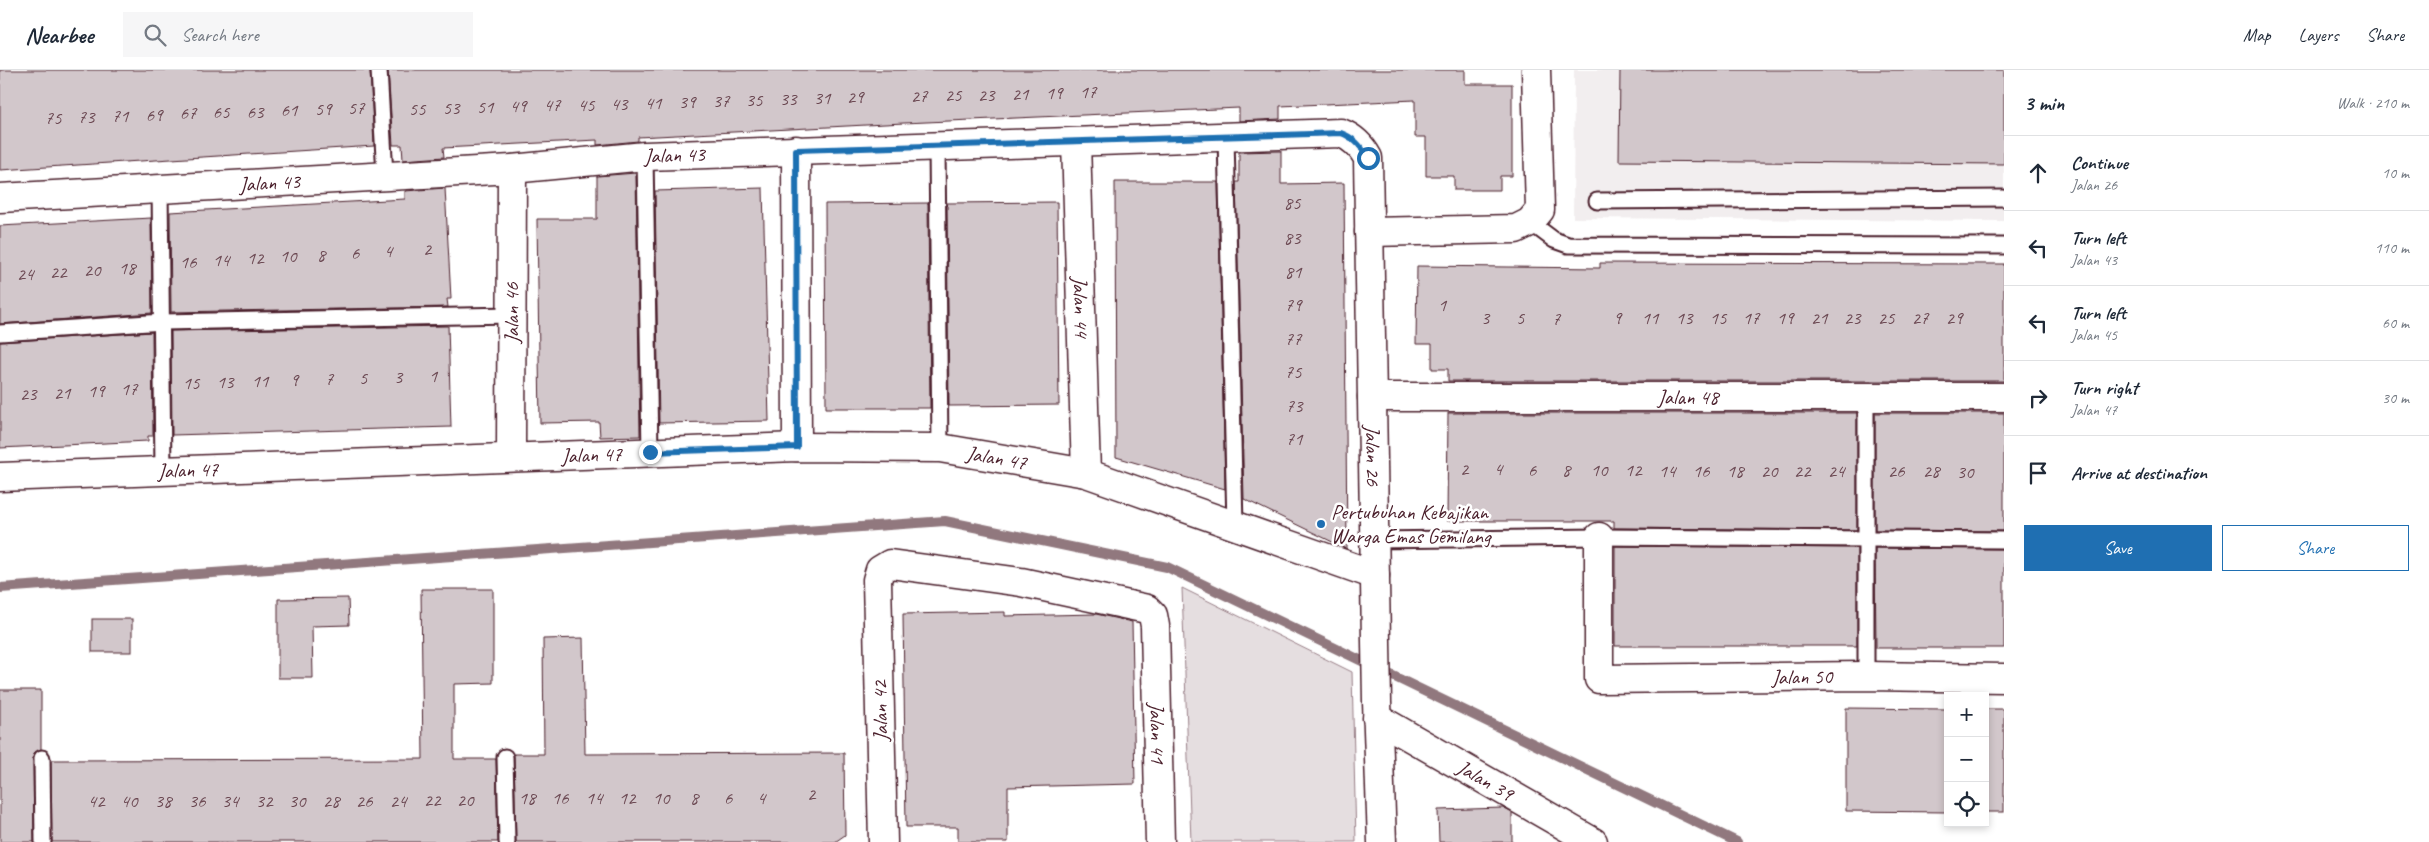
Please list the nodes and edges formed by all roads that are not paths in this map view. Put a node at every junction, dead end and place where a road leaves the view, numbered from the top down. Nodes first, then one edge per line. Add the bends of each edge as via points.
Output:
1 (379, 70) edge
2 (1536, 70) edge
3 (1349, 136) joint
4 (1226, 137) junction
5 (1076, 142) junction
6 (937, 147) junction
7 (796, 150) junction
8 (645, 156) junction
9 (512, 169) junction
10 (385, 175) junction
11 (160, 187) junction
12 (0, 198) edge
13 (2004, 198) edge
14 (1597, 201) dead end
15 (1530, 222) junction
16 (1369, 232) junction
17 (2004, 246) edge
18 (511, 315) junction
19 (163, 322) junction
20 (0, 333) edge
21 (1372, 396) junction
22 (1866, 396) junction
23 (2004, 396) edge
24 (797, 447) junction
25 (940, 448) junction
26 (650, 452) junction
27 (511, 457) junction
28 (163, 471) junction
29 (1086, 473) junction
30 (0, 477) edge
31 (1235, 526) junction
32 (1599, 537) junction
33 (1865, 539) junction
34 (1374, 540) junction
35 (2004, 540) edge
36 (877, 580) joint
37 (1375, 587) junction
38 (1866, 676) junction
39 (2004, 678) edge
40 (1377, 710) junction
41 (505, 757) dead end
42 (42, 758) dead end
43 (43, 842) edge
44 (507, 842) edge
45 (883, 842) edge
46 (1160, 842) edge
47 (1382, 842) edge
48 (1593, 842) edge

1 - 10 lane
2 - 15 street via 1540,210
3 - 4 street, Jalan 43 via 1341,133
3 - 16 street, Jalan 26 via 1368,158
4 - 5 street, Jalan 43
4 - 31 lane
5 - 6 street, Jalan 43
5 - 29 street, Jalan 44
6 - 7 street, Jalan 43
6 - 25 lane
7 - 8 street, Jalan 43
7 - 24 street
8 - 9 street, Jalan 43
8 - 26 lane
9 - 10 street, Jalan 43
9 - 18 street, Jalan 46
10 - 11 street, Jalan 43
11 - 12 street, Jalan 43
11 - 19 lane
13 - 14 lane
15 - 16 street via 1516,229
15 - 17 lane via 1554,240 1568,245
16 - 21 street, Jalan 26
18 - 19 lane
18 - 27 street, Jalan 46
19 - 20 lane
19 - 28 lane
21 - 22 street, Jalan 48
21 - 34 street, Jalan 26
22 - 23 street, Jalan 48
22 - 33 lane
24 - 25 street, Jalan 47
24 - 26 street, Jalan 47
25 - 29 street, Jalan 47
26 - 27 street, Jalan 47
27 - 28 street, Jalan 47
28 - 30 street, Jalan 47
29 - 31 street, Jalan 47
31 - 37 street, Jalan 47
32 - 33 lane
32 - 34 lane
32 - 38 street, Jalan 50 via 1599,679
33 - 35 lane
33 - 38 lane
34 - 37 street, Jalan 26
36 - 45 street, Jalan 42
36 - 46 street, Jalan 41 via 880,570 890,564 1021,582 1148,609 1155,626
37 - 40 street, Jalan 26
38 - 39 street, Jalan 50
40 - 47 street, Jalan 26
40 - 48 street, Jalan 39
41 - 44 lane
42 - 43 lane

